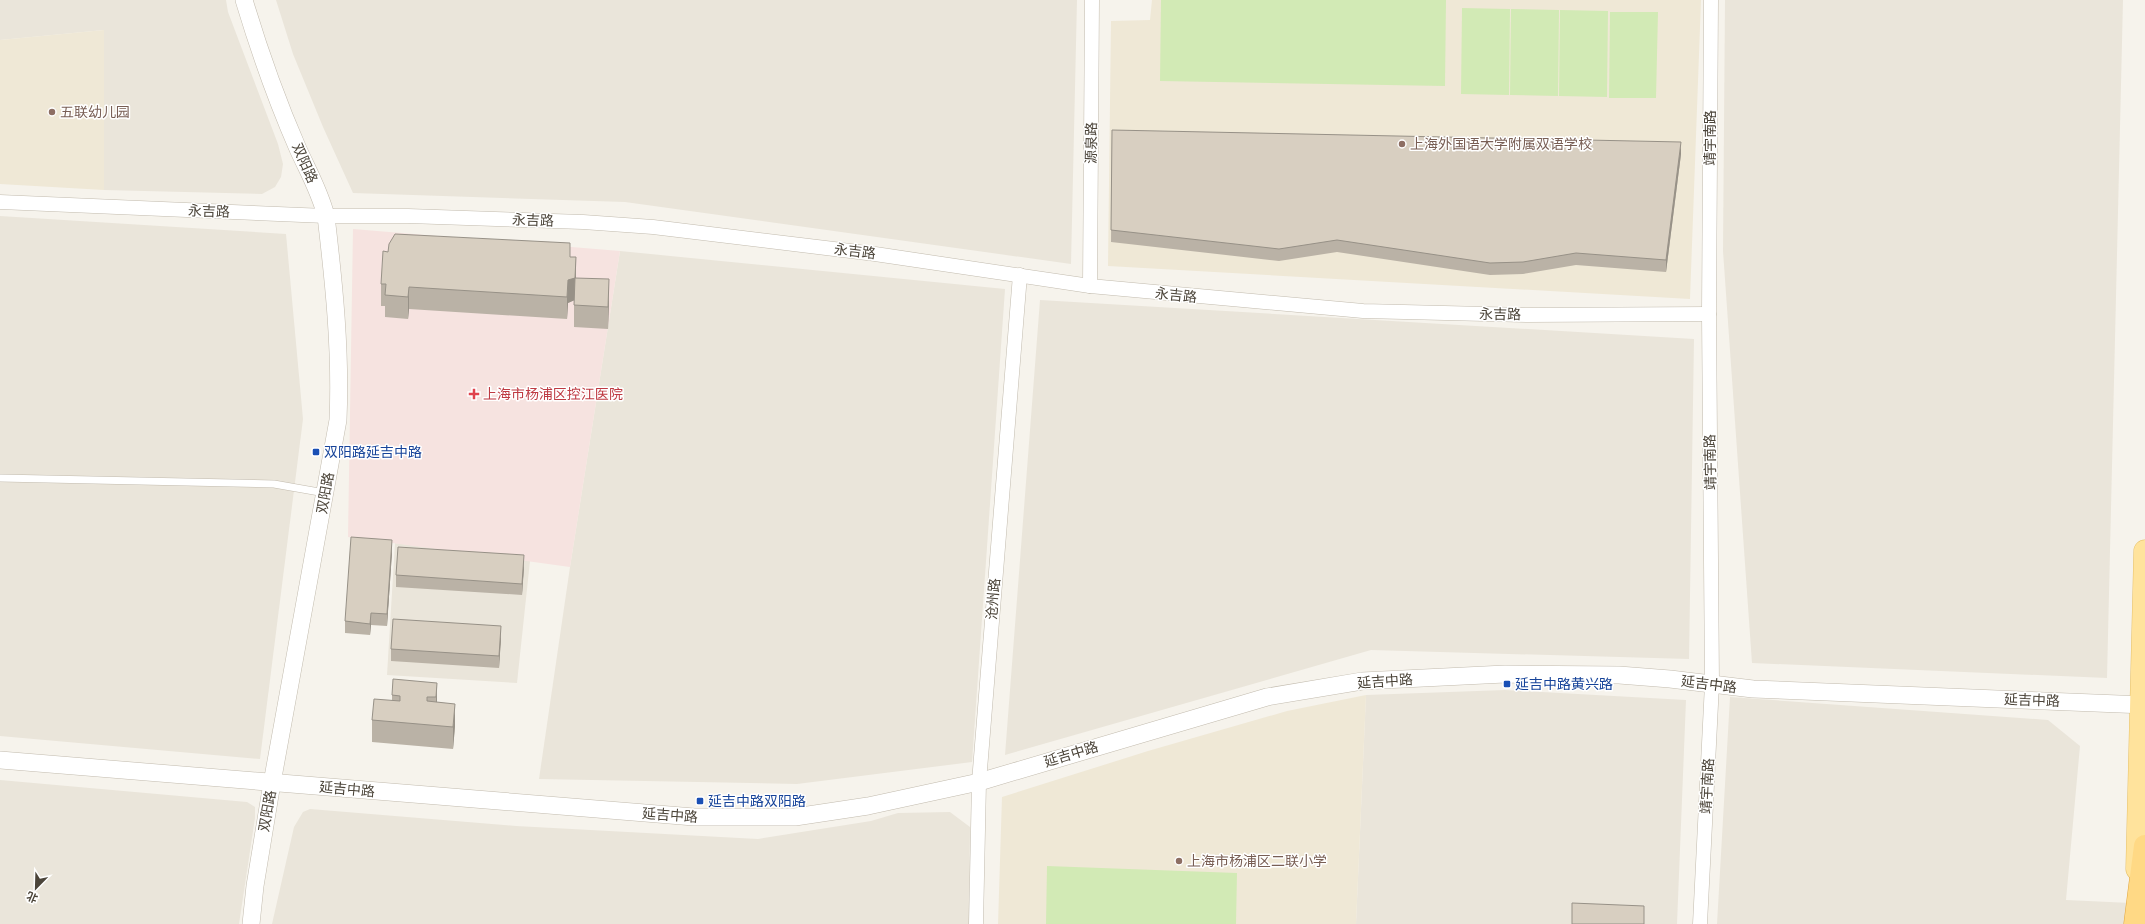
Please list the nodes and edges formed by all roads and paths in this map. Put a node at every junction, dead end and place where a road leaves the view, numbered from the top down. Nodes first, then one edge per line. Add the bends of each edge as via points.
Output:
1 (244, 0) edge
2 (1092, 0) edge
3 (1711, 0) edge
4 (0, 202) edge
5 (326, 216) junction
6 (1020, 275) junction
7 (1090, 286) junction
8 (1709, 314) junction
9 (0, 478) edge
10 (325, 492) junction
11 (2145, 551) edge
12 (1712, 684) junction
13 (2143, 705) edge
14 (0, 760) edge
15 (979, 782) junction
16 (272, 783) junction
17 (2145, 846) edge
18 (251, 924) edge
19 (976, 924) edge
20 (1700, 924) edge
21 (2134, 924) edge

1 - 5 street, 双阳路 via 255,37 298,148 322,200
2 - 7 street, 源泉路
3 - 8 street, 靖宇南路
4 - 5 street, 永吉路
5 - 6 street, 永吉路 via 408,216 652,227 875,254
5 - 10 street, 双阳路 via 338,323 340,379 338,420
6 - 7 street, 永吉路
6 - 15 street, 沧州路
7 - 8 street, 永吉路 via 1363,311 1528,315
8 - 12 street, 靖宇南路
9 - 10 lane via 274,484
10 - 16 street, 双阳路
11 - 13 main road
12 - 13 street, 延吉中路 via 1753,689
12 - 15 street, 延吉中路 via 1619,676 1505,674 1362,681 1267,697
12 - 20 street, 靖宇南路
13 - 21 main road
14 - 16 street, 延吉中路
15 - 16 street, 延吉中路 via 868,806 795,816 694,817
15 - 19 street, 沧州路
16 - 18 street, 双阳路
17 - 21 highway

